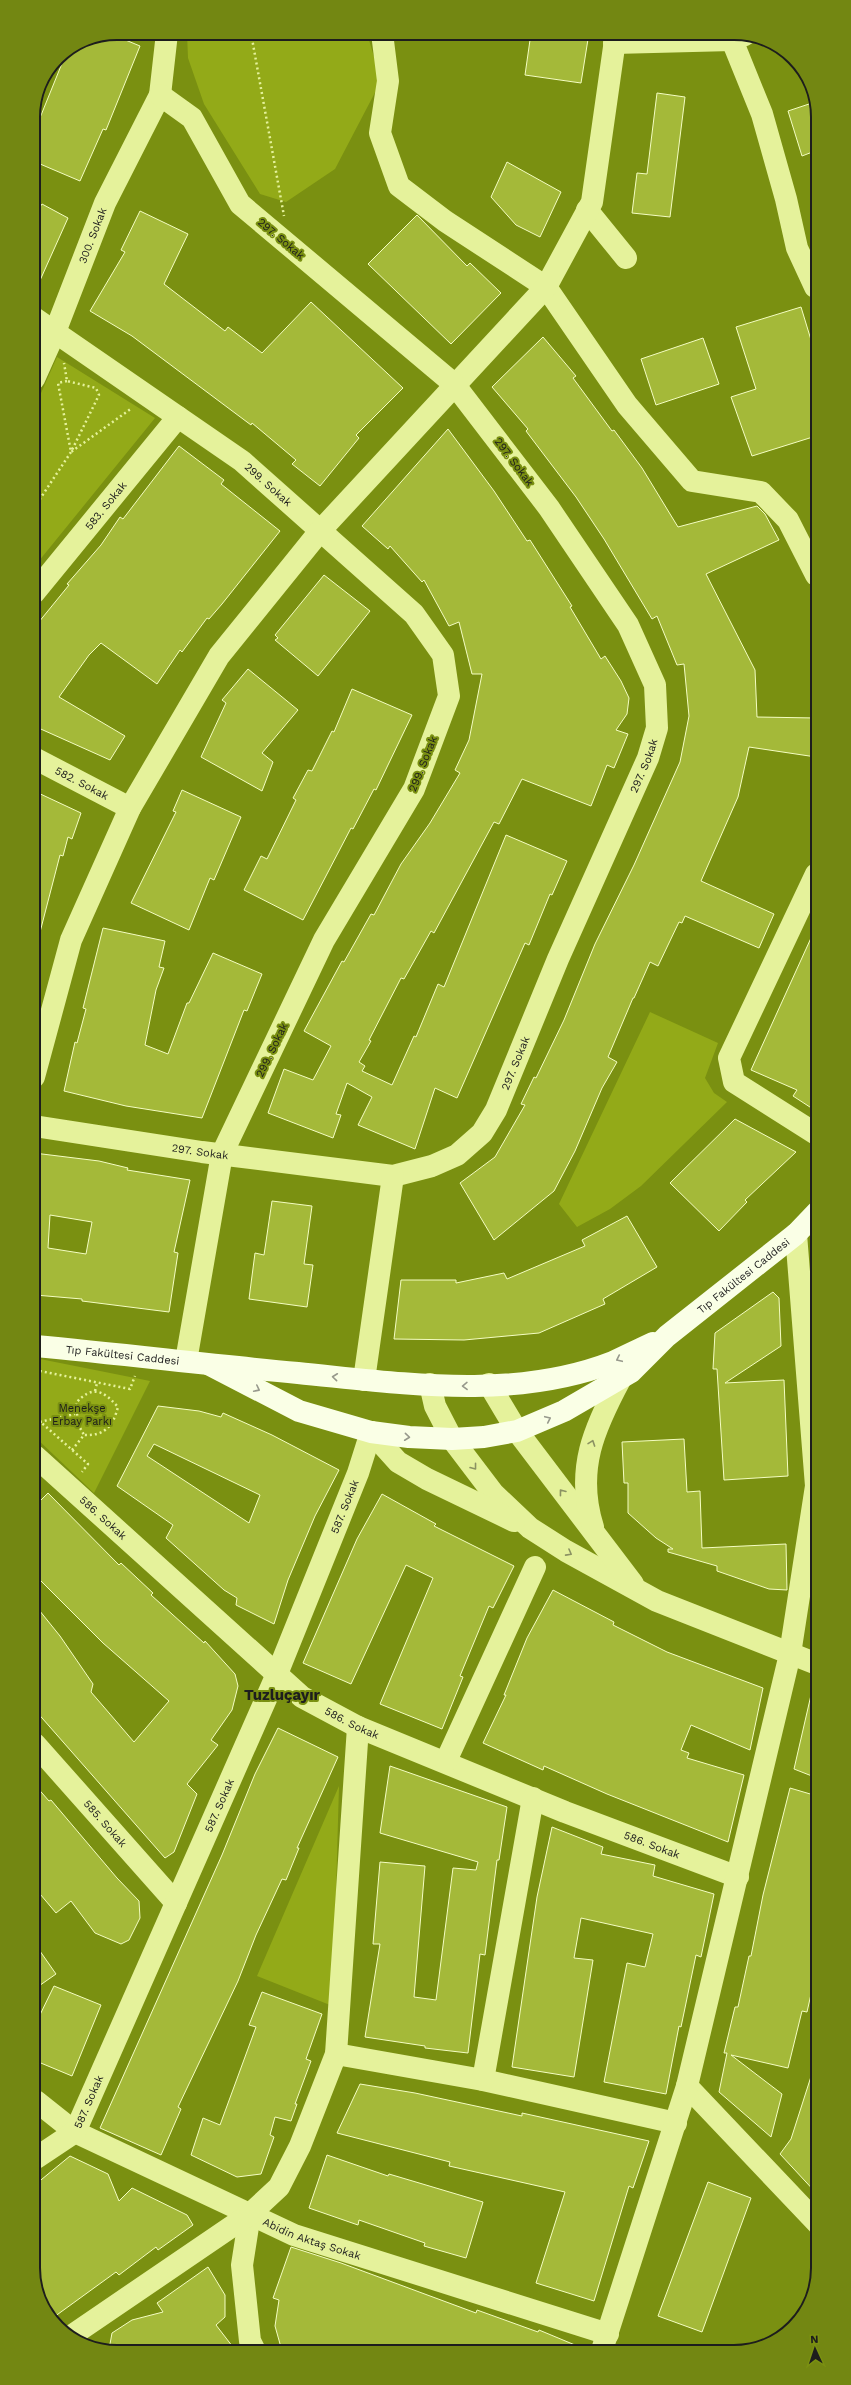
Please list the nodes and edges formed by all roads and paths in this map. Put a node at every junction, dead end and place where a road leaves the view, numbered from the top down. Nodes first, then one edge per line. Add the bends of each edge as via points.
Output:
1 (167, 40) edge
2 (252, 40) edge
3 (383, 40) edge
4 (615, 40) edge
5 (740, 40) edge
6 (160, 95) junction
7 (587, 210) junction
8 (285, 242) junction
9 (626, 258) dead end
10 (811, 278) edge
11 (546, 287) junction
12 (40, 326) edge
13 (51, 339) junction
14 (40, 365) edge
15 (67, 381) junction
16 (454, 384) junction
17 (148, 397) junction
18 (178, 417) junction
19 (71, 452) junction
20 (40, 500) edge
21 (320, 532) junction
22 (811, 565) edge
23 (40, 587) edge
24 (40, 761) edge
25 (130, 808) junction
26 (811, 884) edge
27 (40, 1055) edge
28 (40, 1127) edge
29 (811, 1131) edge
30 (222, 1154) junction
31 (393, 1176) junction
32 (811, 1218) edge
33 (796, 1234) junction
34 (668, 1336) junction
35 (40, 1346) edge
36 (143, 1356) junction
37 (186, 1361) junction
38 (210, 1365) junction
39 (40, 1371) edge
40 (621, 1378) junction
41 (364, 1380) junction
42 (98, 1382) junction
43 (430, 1384) junction
44 (489, 1384) junction
45 (95, 1391) junction
46 (75, 1414) junction
47 (40, 1422) joint
48 (811, 1423) edge
49 (371, 1432) junction
50 (517, 1432) junction
51 (84, 1435) junction
52 (452, 1439) junction
53 (72, 1450) junction
54 (40, 1460) edge
55 (70, 1487) junction
56 (811, 1518) edge
57 (530, 1528) junction
58 (596, 1536) junction
59 (535, 1567) dead end
60 (637, 1590) junction
61 (790, 1654) junction
62 (811, 1662) edge
63 (277, 1674) junction
64 (358, 1726) junction
65 (40, 1750) edge
66 (446, 1761) junction
67 (533, 1798) junction
68 (738, 1877) junction
69 (176, 1903) junction
70 (336, 2054) junction
71 (483, 2080) junction
72 (687, 2086) junction
73 (40, 2104) edge
74 (676, 2123) junction
75 (75, 2132) junction
76 (40, 2155) edge
77 (250, 2214) junction
78 (811, 2217) edge
79 (76, 2333) edge
80 (605, 2342) edge
81 (252, 2345) edge

1 - 6 street, 300. Sokak
2 - 8 path via 283,210
3 - 11 street via 388,81 380,133 399,186 445,221
4 - 7 street via 592,202
5 - 10 street via 786,199 797,248
6 - 8 street, 297. Sokak via 192,118 240,204
6 - 13 street, 300. Sokak via 105,204
7 - 9 street
7 - 11 street
8 - 16 street, 297. Sokak
11 - 16 street
11 - 22 street via 627,405 692,481 761,492 788,520
12 - 13 street, 299. Sokak
13 - 14 street, 300. Sokak
13 - 15 path via 61,353 67,369
13 - 17 street, 299. Sokak
15 - 19 path via 58,383
15 - 19 path via 96,388 99,395
16 - 21 street
16 - 31 street, 297. Sokak via 549,508 628,625 655,684 657,728 648,758 558,959 490,1122 474,1141 457,1154 432,1166
17 - 18 street, 299. Sokak
17 - 19 path
18 - 21 street, 299. Sokak via 242,461
18 - 23 street, 583. Sokak
19 - 20 path
21 - 25 street via 219,656
21 - 30 street, 299. Sokak via 414,614 443,655 449,696 414,789 324,940
24 - 25 street, 582. Sokak
25 - 27 street via 71,940
26 - 29 street via 728,1058 734,1082
28 - 30 street, 297. Sokak
30 - 31 street, 297. Sokak
30 - 37 street, 299. Sokak
31 - 41 street
32 - 33 main road, Tıp Fakültesi Caddesi
33 - 34 main road, Tıp Fakültesi Caddesi
33 - 48 street
34 - 40 main road via 631,1372
34 -> 44 main road via 612,1362 562,1376 529,1382
35 - 36 main road, Tıp Fakültesi Caddesi
36 - 37 main road, Tıp Fakültesi Caddesi
36 - 42 path via 130,1389
37 - 38 main road, Tıp Fakültesi Caddesi
41 -> 38 main road
38 -> 49 main road via 299,1411
39 - 42 path
50 -> 40 main road via 564,1411
58 -> 40 street via 588,1510 585,1485 589,1451 603,1412
41 - 43 main road
42 - 45 path
44 -> 43 main road
43 - 52 street via 435,1406
44 - 50 street
45 - 46 path via 84,1395 76,1403
45 - 51 path via 106,1393 118,1407 109,1429 98,1435
46 - 47 path
46 - 51 path
47 - 53 path
49 -> 52 main road
49 - 57 street via 398,1462 427,1479
49 - 63 street, 587. Sokak via 358,1473
50 - 52 main road
58 -> 50 street
51 - 53 path
52 -> 57 street via 493,1493
53 - 55 path via 88,1464
54 - 55 street, 586. Sokak
55 - 63 street, 586. Sokak
56 - 61 street
57 -> 60 street via 566,1552
58 - 60 street
59 - 66 street
60 - 61 street via 657,1601
61 - 62 street
61 - 68 street
63 - 64 street, 586. Sokak via 302,1697
63 - 69 street, 587. Sokak
64 - 66 street, 586. Sokak
64 - 70 street
65 - 69 street, 585. Sokak
66 - 67 street, 586. Sokak
67 - 68 street, 586. Sokak
67 - 71 street
68 - 72 street
69 - 75 street, 587. Sokak
70 - 71 street
70 - 77 street via 300,2146 279,2187
71 - 74 street
72 - 74 street
72 - 78 street
73 - 75 street, Abidin Aktaş Sokak
74 - 80 street
75 - 76 street, 587. Sokak
75 - 77 street, Abidin Aktaş Sokak
77 - 79 street
77 - 80 street, Abidin Aktaş Sokak via 294,2235
77 - 81 street via 242,2265

